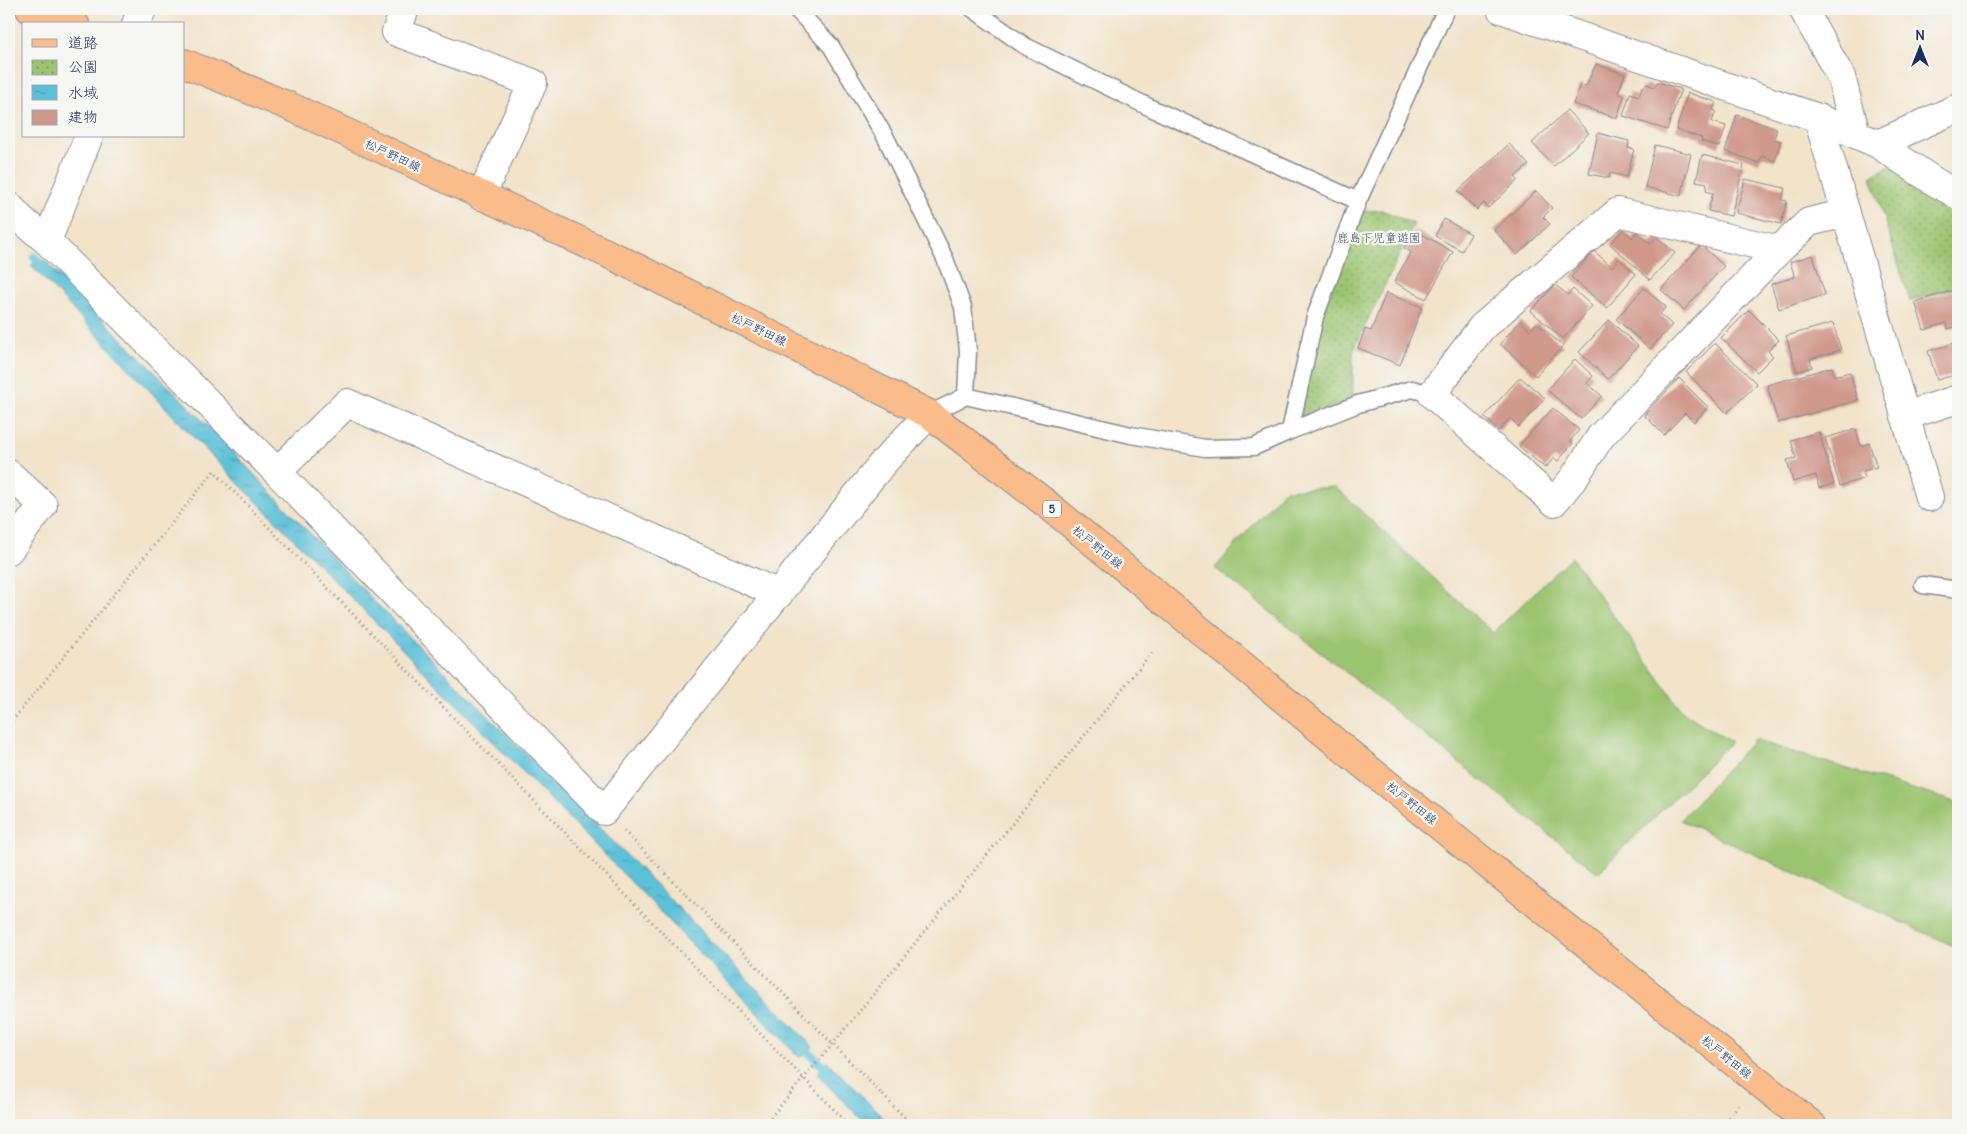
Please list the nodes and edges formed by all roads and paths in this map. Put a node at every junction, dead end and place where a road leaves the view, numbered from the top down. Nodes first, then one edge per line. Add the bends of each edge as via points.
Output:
1 (30, 9) edge
2 (142, 9) edge
3 (405, 9) edge
4 (796, 9) edge
5 (973, 9) edge
6 (1446, 9) edge
7 (1501, 9) edge
8 (1803, 9) edge
9 (69, 22) edge
10 (137, 22) edge
11 (185, 63) edge
12 (1958, 108) edge
13 (1818, 118) junction
14 (88, 138) edge
15 (1867, 139) junction
16 (1958, 195) edge
17 (481, 196) junction
18 (1358, 201) junction
19 (9, 206) edge
20 (1846, 213) junction
21 (47, 242) junction
22 (1779, 250) junction
23 (1432, 394) junction
24 (966, 396) junction
25 (1958, 399) edge
26 (929, 414) junction
27 (1905, 416) junction
28 (1290, 431) junction
29 (277, 472) junction
30 (9, 474) edge
31 (1929, 498) dead end
32 (9, 550) edge
33 (1923, 585) dead end
34 (1958, 590) edge
35 (779, 594) junction
36 (1154, 650) dead end
37 (9, 725) edge
38 (604, 811) junction
39 (832, 1044) junction
40 (803, 1079) junction
41 (764, 1125) edge
42 (849, 1125) edge
43 (912, 1125) edge
44 (1812, 1125) edge

1 - 9 main road
2 - 10 street
3 - 17 street via 396,32 533,83
4 - 24 lane via 831,46 881,129 945,259 962,307 968,352
5 - 18 lane via 1025,46 1151,108
6 - 18 lane
7 - 13 street
8 - 15 street via 1841,77
11 - 17 main road, 松戸野田線 / 5 via 291,107
12 - 15 street
13 - 15 street
13 - 20 street
14 - 21 street
15 - 16 street
17 - 26 main road, 松戸野田線 / 5 via 617,258
18 - 28 lane via 1315,316
19 - 21 street
20 - 22 street via 1809,222
20 - 27 street
21 - 29 street
22 - 23 street via 1618,212 1482,327
22 - 23 street via 1601,436 1554,502
23 - 28 lane via 1412,389 1358,404
24 - 26 lane
24 - 28 lane via 1131,435 1206,448 1254,447
25 - 27 street
26 - 35 street via 882,464
26 - 44 main road, 松戸野田線 / 5 via 1048,505 1361,763
27 - 31 street
29 - 35 street via 347,403
29 - 38 street
30 - 32 street via 43,505
33 - 34 lane
35 - 38 street
36 - 39 path
37 - 40 path via 214,471
38 - 39 path
39 - 40 path
39 - 43 path
40 - 41 path
40 - 42 path

